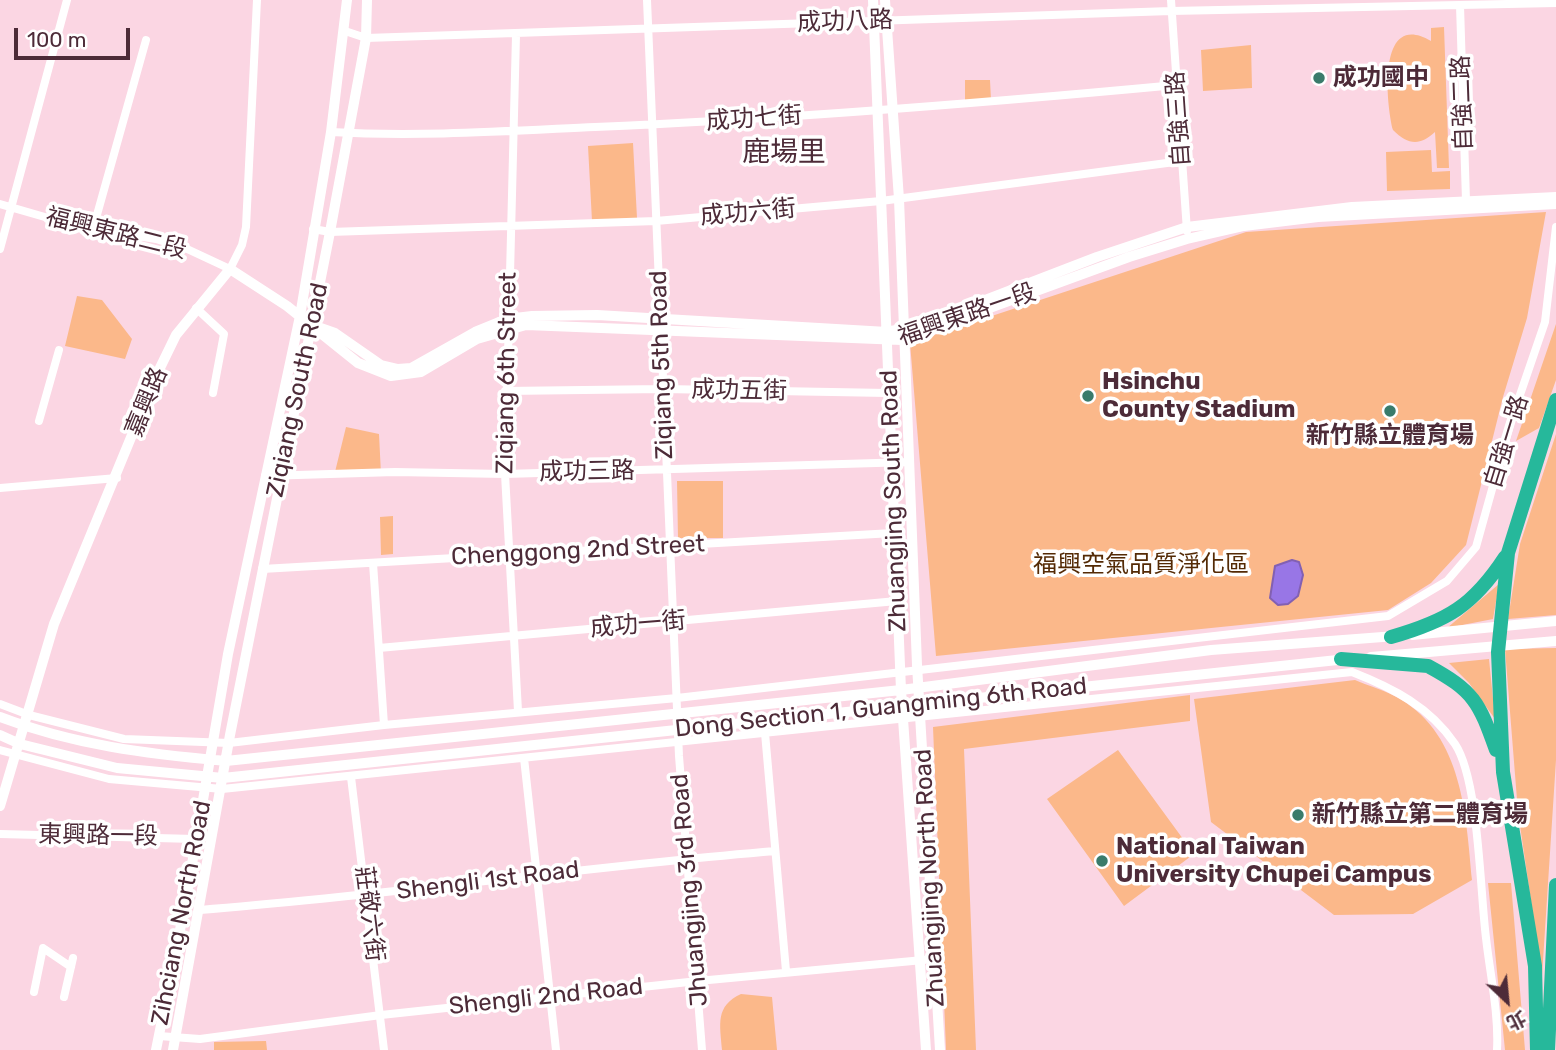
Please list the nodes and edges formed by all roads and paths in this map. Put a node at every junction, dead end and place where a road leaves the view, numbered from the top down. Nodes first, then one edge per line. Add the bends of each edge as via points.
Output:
1 (67, 0) edge
2 (257, 0) edge
3 (347, 0) edge
4 (368, 0) edge
5 (647, 0) edge
6 (873, 0) edge
7 (885, 0) edge
8 (1171, 0) edge
9 (1494, 2) edge
10 (1556, 3) edge
11 (1460, 5) junction
12 (1171, 11) junction
13 (886, 21) junction
14 (873, 22) junction
15 (648, 29) junction
16 (345, 31) junction
17 (516, 35) junction
18 (366, 38) junction
19 (146, 40) dead end
20 (1176, 85) junction
21 (892, 110) junction
22 (877, 111) junction
23 (652, 125) junction
24 (513, 131) junction
25 (331, 132) junction
26 (348, 133) junction
27 (1182, 162) junction
28 (1556, 197) edge
29 (899, 199) junction
30 (881, 201) junction
31 (1466, 201) junction
32 (0, 204) edge
33 (1556, 204) edge
34 (12, 208) junction
35 (656, 221) junction
36 (511, 226) junction
37 (1556, 227) edge
38 (93, 229) junction
39 (313, 229) junction
40 (330, 232) junction
41 (1187, 233) junction
42 (0, 249) edge
43 (230, 269) junction
44 (196, 308) junction
45 (300, 316) junction
46 (507, 324) junction
47 (660, 324) junction
48 (312, 325) junction
49 (902, 335) junction
50 (888, 337) junction
51 (59, 350) dead end
52 (663, 389) junction
53 (505, 391) junction
54 (213, 393) dead end
55 (888, 393) junction
56 (1556, 400) edge
57 (40, 421) dead end
58 (910, 462) junction
59 (891, 463) junction
60 (666, 470) junction
61 (505, 474) junction
62 (265, 476) junction
63 (280, 477) junction
64 (117, 478) junction
65 (0, 488) edge
66 (893, 533) junction
67 (670, 547) junction
68 (1508, 552) junction
69 (508, 555) junction
70 (373, 563) junction
71 (262, 569) junction
72 (897, 601) junction
73 (1388, 616) joint
74 (1556, 621) edge
75 (674, 622) junction
76 (1501, 626) junction
77 (514, 637) junction
78 (1391, 637) junction
79 (1184, 640) junction
80 (1556, 641) edge
81 (1499, 646) junction
82 (379, 648) junction
83 (1211, 650) junction
84 (1340, 659) junction
85 (918, 672) junction
86 (900, 674) junction
87 (919, 687) junction
88 (901, 690) junction
89 (677, 698) junction
90 (0, 704) edge
91 (902, 708) junction
92 (518, 711) junction
93 (678, 712) junction
94 (920, 712) junction
95 (29, 715) junction
96 (0, 717) edge
97 (903, 720) junction
98 (384, 725) junction
99 (26, 727) junction
100 (765, 733) junction
101 (0, 736) edge
102 (679, 736) junction
103 (214, 743) junction
104 (229, 743) junction
105 (20, 744) junction
106 (0, 750) edge
107 (16, 756) junction
108 (524, 758) junction
109 (211, 760) junction
110 (226, 761) junction
111 (1503, 772) junction
112 (351, 777) junction
113 (206, 782) junction
114 (223, 784) junction
115 (0, 806) edge
116 (0, 834) edge
117 (195, 839) junction
118 (775, 851) junction
119 (690, 858) junction
120 (538, 875) junction
121 (1556, 885) edge
122 (367, 895) junction
123 (200, 910) junction
124 (73, 958) dead end
125 (934, 959) junction
126 (920, 961) junction
127 (71, 967) junction
128 (786, 971) junction
129 (698, 981) junction
130 (34, 992) dead end
131 (64, 997) dead end
132 (552, 997) junction
133 (381, 1015) junction
134 (159, 1036) junction
135 (174, 1044) edge
136 (156, 1050) edge
137 (384, 1050) edge
138 (556, 1050) edge
139 (702, 1050) edge
140 (926, 1050) edge
141 (940, 1050) edge
142 (1497, 1050) edge
143 (1537, 1050) edge
144 (1548, 1050) edge

1 - 34 street
2 - 43 street, 嘉興路 via 246,227
3 - 16 main road, Ziqiang South Road
4 - 18 main road, Ziqiang South Road
5 - 15 street, Ziqiang 5th Road
6 - 14 main road, Zhuangjing South Road
7 - 13 main road, Zhuangjing South Road
8 - 12 street, 自強三路
9 - 10 street, 成功八路
9 - 11 street, 成功八路
11 - 12 street, 成功八路
11 - 31 street, 自強二路
12 - 13 street, 成功八路
12 - 20 street, 自強三路
13 - 14 street, 成功八路
13 - 21 main road, Zhuangjing South Road
14 - 15 street, 成功八路
14 - 22 main road, Zhuangjing South Road
15 - 17 street, 成功八路
15 - 23 street, Ziqiang 5th Road
16 - 18 street, 成功八路
16 - 25 main road, Ziqiang South Road
17 - 18 street, 成功八路
17 - 24 street, Ziqiang 6th Street
18 - 26 main road, Ziqiang South Road
19 - 38 street
20 - 21 street, 成功七街
20 - 27 street, 自強三路
21 - 22 street, 成功七街
21 - 29 main road, Zhuangjing South Road
22 - 23 street, 成功七街
22 - 30 main road, Zhuangjing South Road
23 - 24 street, 成功七街
23 - 35 street, Ziqiang 5th Road
24 - 26 street, 成功七街
24 - 36 street, Ziqiang 6th Street
25 - 26 street, 成功七街
25 - 39 main road, Ziqiang South Road
26 - 40 main road, Ziqiang South Road
27 - 29 street, 成功六街
27 - 41 street, 自強三路
28 - 31 main road, 福興東路一段
29 - 30 street, 成功六街
29 - 49 main road, Zhuangjing South Road
30 - 35 street, 成功六街
30 - 50 main road, Zhuangjing South Road
31 - 41 main road, 福興東路一段 via 1300,211
32 - 34 street, 福興東路二段
33 - 41 main road, 福興東路一段 via 1318,216
34 - 38 street, 福興東路二段
34 - 42 street
35 - 36 street, 成功六街
35 - 47 street, Ziqiang 5th Road
36 - 40 street, 成功六街
36 - 46 street, Ziqiang 6th Street
37 - 73 street, 自強一路 via 1545,322 1476,547 1447,581
38 - 43 street, 福興東路二段 via 166,242
39 - 40 street, 成功六街
39 - 45 main road, Ziqiang South Road
40 - 48 main road, Ziqiang South Road
41 - 49 main road, 福興東路一段
43 - 44 main road, 嘉興路
43 - 45 main road, 福興東路一段
44 - 54 street via 224,334
44 - 64 main road, 嘉興路 via 163,360
45 - 48 main road, 福興東路一段
45 - 62 main road, Ziqiang South Road
46 - 47 main road, 福興東路一段
46 - 48 main road, 福興東路一段 via 421,372 391,376 358,363
46 - 53 street, Ziqiang 6th Street
47 - 50 main road, 福興東路一段
47 - 52 street, Ziqiang 5th Road
48 - 63 main road, Ziqiang South Road
49 - 50 main road, 福興東路一段
49 - 58 main road, Zhuangjing South Road
50 - 55 main road, Zhuangjing South Road
51 - 57 street
52 - 53 street, 成功五街
52 - 55 street, 成功五街
52 - 60 street, Ziqiang 5th Road
53 - 61 street, Ziqiang 6th Street
55 - 59 main road, Zhuangjing South Road
56 - 68 highway
58 - 59 street, 成功三路
58 - 85 main road, Zhuangjing South Road
59 - 60 street, 成功三路
59 - 66 main road, Zhuangjing South Road
60 - 61 street, 成功三路
60 - 67 street, Ziqiang 5th Road
61 - 63 street, 成功三路
61 - 69 street, Ziqiang 6th Street
62 - 63 street, 成功三路
62 - 103 main road, Ziqiang South Road
63 - 71 main road, Ziqiang South Road
64 - 65 street
64 - 95 main road, 嘉興路 via 54,624
66 - 67 street, Chenggong 2nd Street
66 - 72 main road, Zhuangjing South Road
67 - 69 street, Chenggong 2nd Street
67 - 75 street, Ziqiang 5th Road
68 - 76 highway
68 - 78 highway via 1485,586 1460,610
69 - 70 street, Chenggong 2nd Street
69 - 77 street, Ziqiang 6th Street
70 - 71 street, Chenggong 2nd Street
70 - 82 street
71 - 104 main road, Ziqiang South Road
72 - 75 street, 成功一街
72 - 86 main road, Zhuangjing South Road
73 - 79 street, Dong Section 1, Guangming 6th Road
74 - 76 main road, Dong Section 1, Guangming 6th Road
75 - 77 street, 成功一街
75 - 89 street, Ziqiang 5th Road
76 - 78 main road, Dong Section 1, Guangming 6th Road
76 - 81 highway
77 - 82 street, 成功一街
77 - 92 street, Ziqiang 6th Street
78 - 83 main road, Dong Section 1, Guangming 6th Road
79 - 83 street
79 - 85 street, Dong Section 1, Guangming 6th Road
80 - 81 main road, Dong Section 1, Guangming 6th Road
81 - 84 main road, Dong Section 1, Guangming 6th Road
81 - 111 highway
82 - 98 street
83 - 87 main road, Dong Section 1, Guangming 6th Road
84 - 94 main road, Dong Section 1, Guangming 6th Road
84 - 111 highway via 1428,666 1458,684 1472,694 1481,710
85 - 86 street, Dong Section 1, Guangming 6th Road
85 - 87 main road, Zhuangjing South Road
86 - 88 main road, Zhuangjing South Road
86 - 89 street, Dong Section 1, Guangming 6th Road
87 - 88 main road, Dong Section 1, Guangming 6th Road
87 - 94 main road, Zhuangjing South Road
88 - 91 main road, Zhuangjing South Road
88 - 93 main road, Dong Section 1, Guangming 6th Road
89 - 92 street, Dong Section 1, Guangming 6th Road
89 - 93 street, Ziqiang 5th Road
90 - 95 street, Dong Section 1, Guangming 6th Road
91 - 94 main road, Dong Section 1, Guangming 6th Road
91 - 97 main road, Zhuangjing North Road
91 - 102 main road, Dong Section 1, Guangming 6th Road
92 - 98 street, Dong Section 1, Guangming 6th Road
93 - 102 street, Ziqiang 5th Road
93 - 110 main road, Dong Section 1, Guangming 6th Road
94 - 97 street, Dong Section 1, Guangming 6th Road
94 - 125 main road, Zhuangjing North Road
94 - 142 street, Dong Section 1, Guangming 6th Road via 1352,672 1396,689 1432,717 1456,746 1466,769
95 - 99 main road, 嘉興路
95 - 103 street, Dong Section 1, Guangming 6th Road via 124,739
96 - 99 main road, Dong Section 1, Guangming 6th Road
97 - 100 street, Dong Section 1, Guangming 6th Road
97 - 126 main road, Zhuangjing North Road
98 - 104 street, Dong Section 1, Guangming 6th Road
99 - 105 main road, 嘉興路
99 - 109 main road, Dong Section 1, Guangming 6th Road via 122,751
100 - 102 street, Dong Section 1, Guangming 6th Road
100 - 118 street
101 - 105 main road, Dong Section 1, Guangming 6th Road
102 - 108 street, Dong Section 1, Guangming 6th Road
102 - 114 main road, Dong Section 1, Guangming 6th Road
102 - 119 street, Jhuangjing 3rd Road
103 - 104 street, Dong Section 1, Guangming 6th Road
103 - 109 main road, Ziqiang South Road
104 - 110 main road, Ziqiang South Road
105 - 107 main road, 嘉興路
105 - 113 main road, Dong Section 1, Guangming 6th Road via 117,768
106 - 107 street
107 - 113 street via 109,779
107 - 115 main road, 嘉興路
108 - 112 street, Dong Section 1, Guangming 6th Road
108 - 120 street
109 - 110 main road, Dong Section 1, Guangming 6th Road
109 - 113 main road, Zihciang North Road
110 - 114 main road, Ziqiang South Road
111 - 143 highway via 1535,966
112 - 114 street, Dong Section 1, Guangming 6th Road
112 - 122 street, 莊敬六街
113 - 114 main road, Dong Section 1, Guangming 6th Road
113 - 117 main road, Zihciang North Road
114 - 123 main road, Zihciang North Road
116 - 117 street, 東興路一段
117 - 134 main road, Zihciang North Road
118 - 119 street, Shengli 1st Road
118 - 128 street
119 - 120 street, Shengli 1st Road
119 - 129 street, Jhuangjing 3rd Road
120 - 122 street, Shengli 1st Road
120 - 132 street
121 - 144 highway
122 - 123 street, Shengli 1st Road
122 - 133 street, 莊敬六街
123 - 135 main road, Zihciang North Road
124 - 127 street
125 - 126 street, Shengli 2nd Road
125 - 141 main road, Zhuangjing North Road
126 - 128 street, Shengli 2nd Road
126 - 140 main road, Zhuangjing North Road
127 - 130 street via 43,948
127 - 131 street
128 - 129 street, Shengli 2nd Road
129 - 132 street, Shengli 2nd Road
129 - 139 street, Jhuangjing 3rd Road
132 - 133 street, Shengli 2nd Road
132 - 138 street
133 - 135 street, Shengli 2nd Road
133 - 137 street, 莊敬六街
134 - 135 street, Shengli 2nd Road
134 - 136 main road, Zihciang North Road

